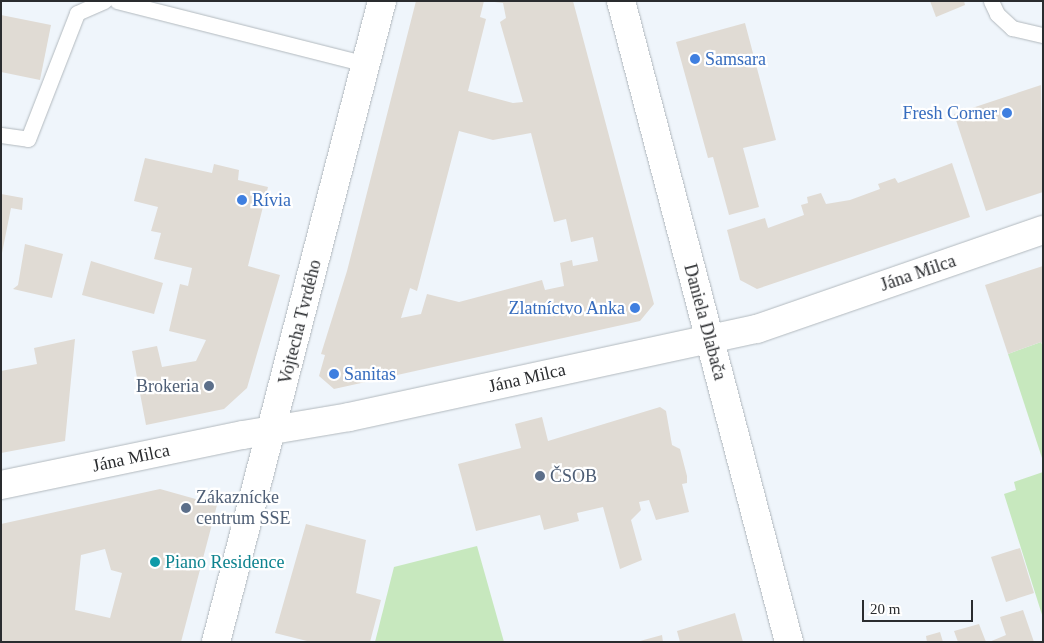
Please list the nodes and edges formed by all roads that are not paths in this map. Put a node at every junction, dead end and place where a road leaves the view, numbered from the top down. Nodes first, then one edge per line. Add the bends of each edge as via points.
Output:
1 (104, 1) edge
2 (117, 1) edge
3 (382, 1) edge
4 (622, 1) edge
5 (991, 1) edge
6 (1043, 35) edge
7 (366, 64) junction
8 (1, 135) edge
9 (1043, 230) edge
10 (710, 339) junction
11 (272, 430) junction
12 (1, 485) edge
13 (216, 642) edge
14 (789, 642) edge

1 - 8 lane via 77,13 28,139
2 - 7 lane
3 - 7 street, Vojtecha Tvrdého
4 - 10 street, Daniela Dlabača
5 - 6 lane via 1004,22 1023,33
7 - 11 street, Vojtecha Tvrdého
9 - 10 street, Jána Milca via 757,329
10 - 11 street, Jána Milca via 349,417
10 - 14 street, Daniela Dlabača
11 - 12 street, Jána Milca
11 - 13 street, Vojtecha Tvrdého

